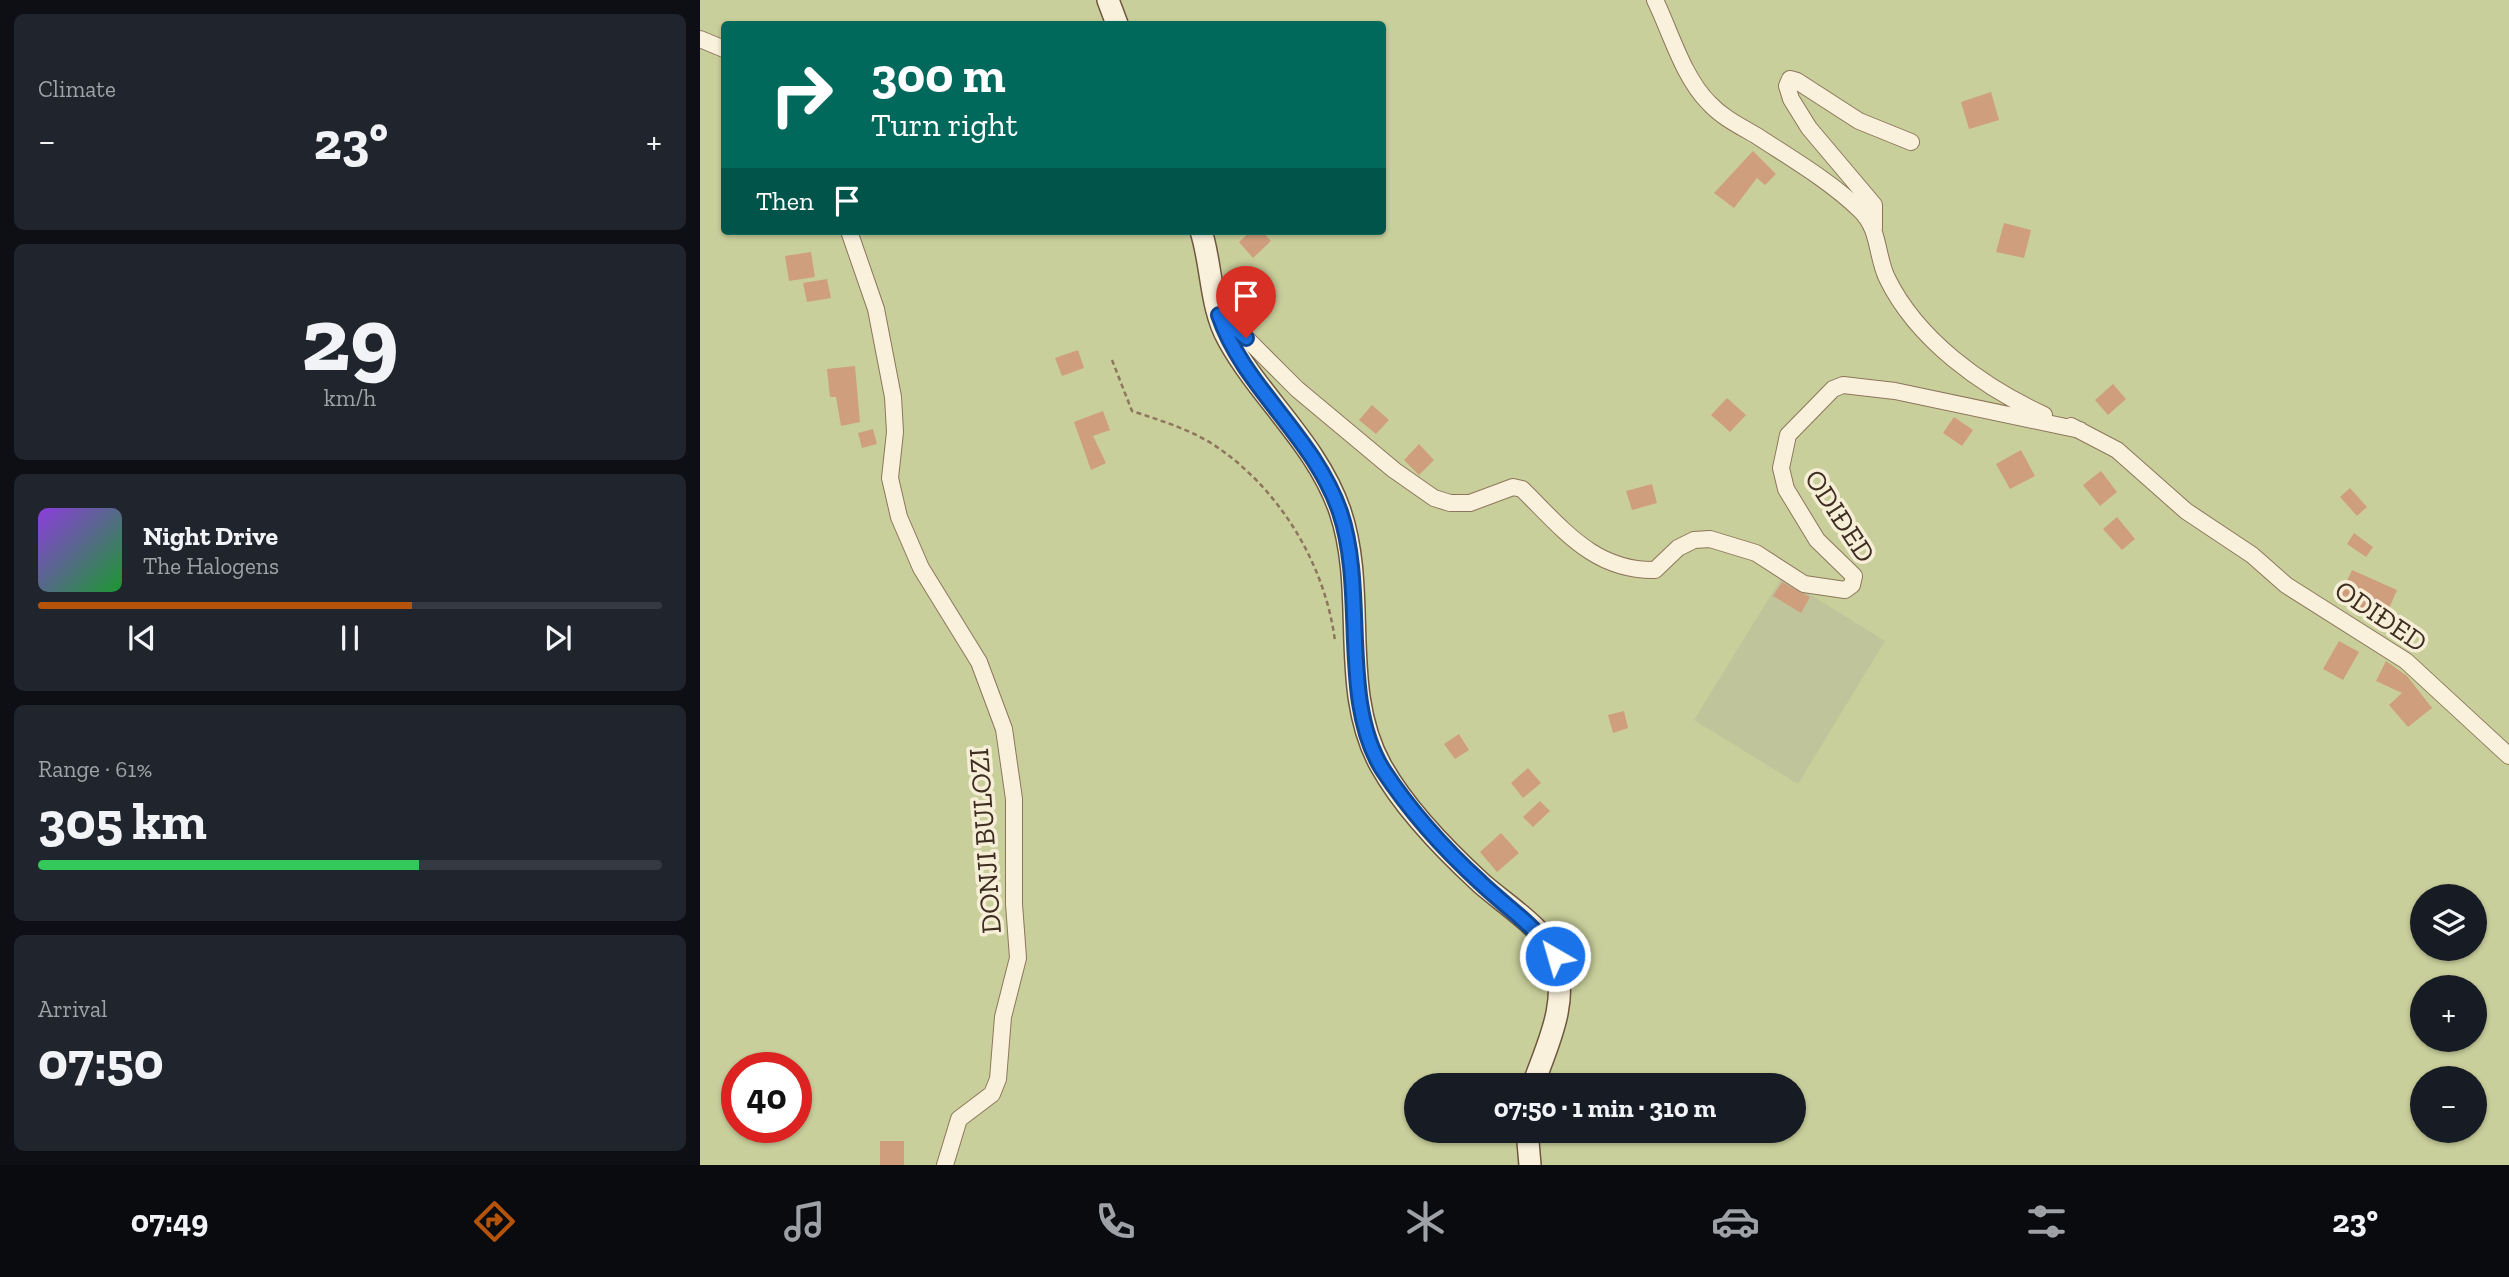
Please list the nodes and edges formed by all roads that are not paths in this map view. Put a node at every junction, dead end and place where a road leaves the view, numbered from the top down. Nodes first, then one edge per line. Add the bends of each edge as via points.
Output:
1 (1108, 0) edge
2 (1655, 0) edge
3 (1115, 21) edge
4 (700, 39) edge
5 (721, 48) edge
6 (1911, 142) dead end
7 (1874, 228) junction
8 (850, 235) edge
9 (1201, 235) edge
10 (1219, 315) junction
11 (2080, 430) junction
12 (2509, 756) edge
13 (1539, 1073) edge
14 (1528, 1143) edge
15 (946, 1165) edge
16 (1530, 1165) edge

1 - 3 street
2 - 7 street, ODIĐED via 1707,102 1728,121 1817,175 1861,211
4 - 5 street
6 - 7 street, ODIĐED via 1859,121 1790,79 1791,99 1809,128 1874,205
7 - 11 street, ODIĐED via 1892,286 1948,353 2011,398
8 - 15 street, DONJI BULOZI via 876,309 893,397 890,478 899,517 921,568 979,662 1004,729 1014,799 1018,958 1003,1017 998,1079 992,1094 959,1119
9 - 10 street
10 - 11 street, ODIĐED via 1297,389 1434,498 1470,503 1513,487 1522,489 1573,541 1629,570 1656,570 1678,548 1710,539 1756,553 1804,583 1845,590 1852,585 1854,576 1817,540 1800,513 1786,489 1781,468 1788,435 1825,395 1843,385 2006,412
10 - 13 street via 1236,354 1324,473 1340,512 1356,601 1360,696 1366,728 1382,768 1425,825 1480,882 1542,935 1555,956 1559,1011
11 - 12 street, ODIĐED via 2117,450 2186,510 2252,555 2286,585 2406,662
14 - 16 street

